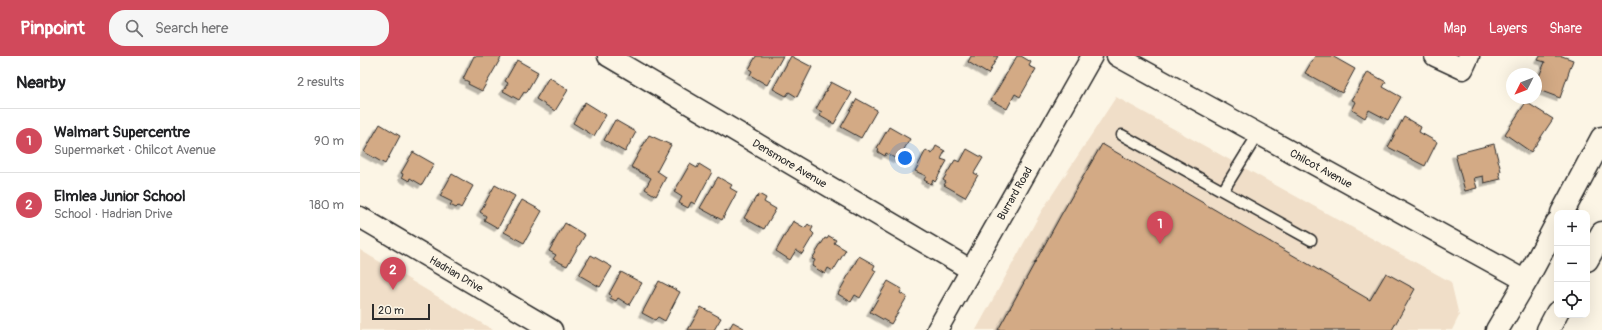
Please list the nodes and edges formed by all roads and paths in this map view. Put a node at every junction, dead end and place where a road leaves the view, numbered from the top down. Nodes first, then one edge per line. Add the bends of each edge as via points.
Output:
1 (608, 56) edge
2 (1092, 56) edge
3 (1117, 56) edge
4 (1435, 56) edge
5 (1470, 56) edge
6 (1258, 134) junction
7 (1122, 135) dead end
8 (1602, 138) edge
9 (1223, 191) junction
10 (1564, 210) edge
11 (360, 217) edge
12 (1554, 229) edge
13 (1602, 233) edge
14 (1311, 240) dead end
15 (1590, 255) edge
16 (971, 270) junction
17 (1526, 282) junction
18 (1554, 318) edge
19 (552, 330) edge
20 (937, 330) edge
21 (1497, 330) edge
22 (1548, 330) edge

1 - 16 street, Densmore Avenue
2 - 16 street, Burrard Road
3 - 6 street, Chilcot Avenue
4 - 5 street via 1463,69
6 - 9 lane
6 - 17 street, Chilcot Avenue
7 - 9 lane
8 - 10 main road
9 - 14 lane
11 - 19 street, Hadrian Drive
12 - 17 main road
13 - 15 main road
16 - 20 street, Burrard Road
17 - 21 main road
18 - 22 main road

